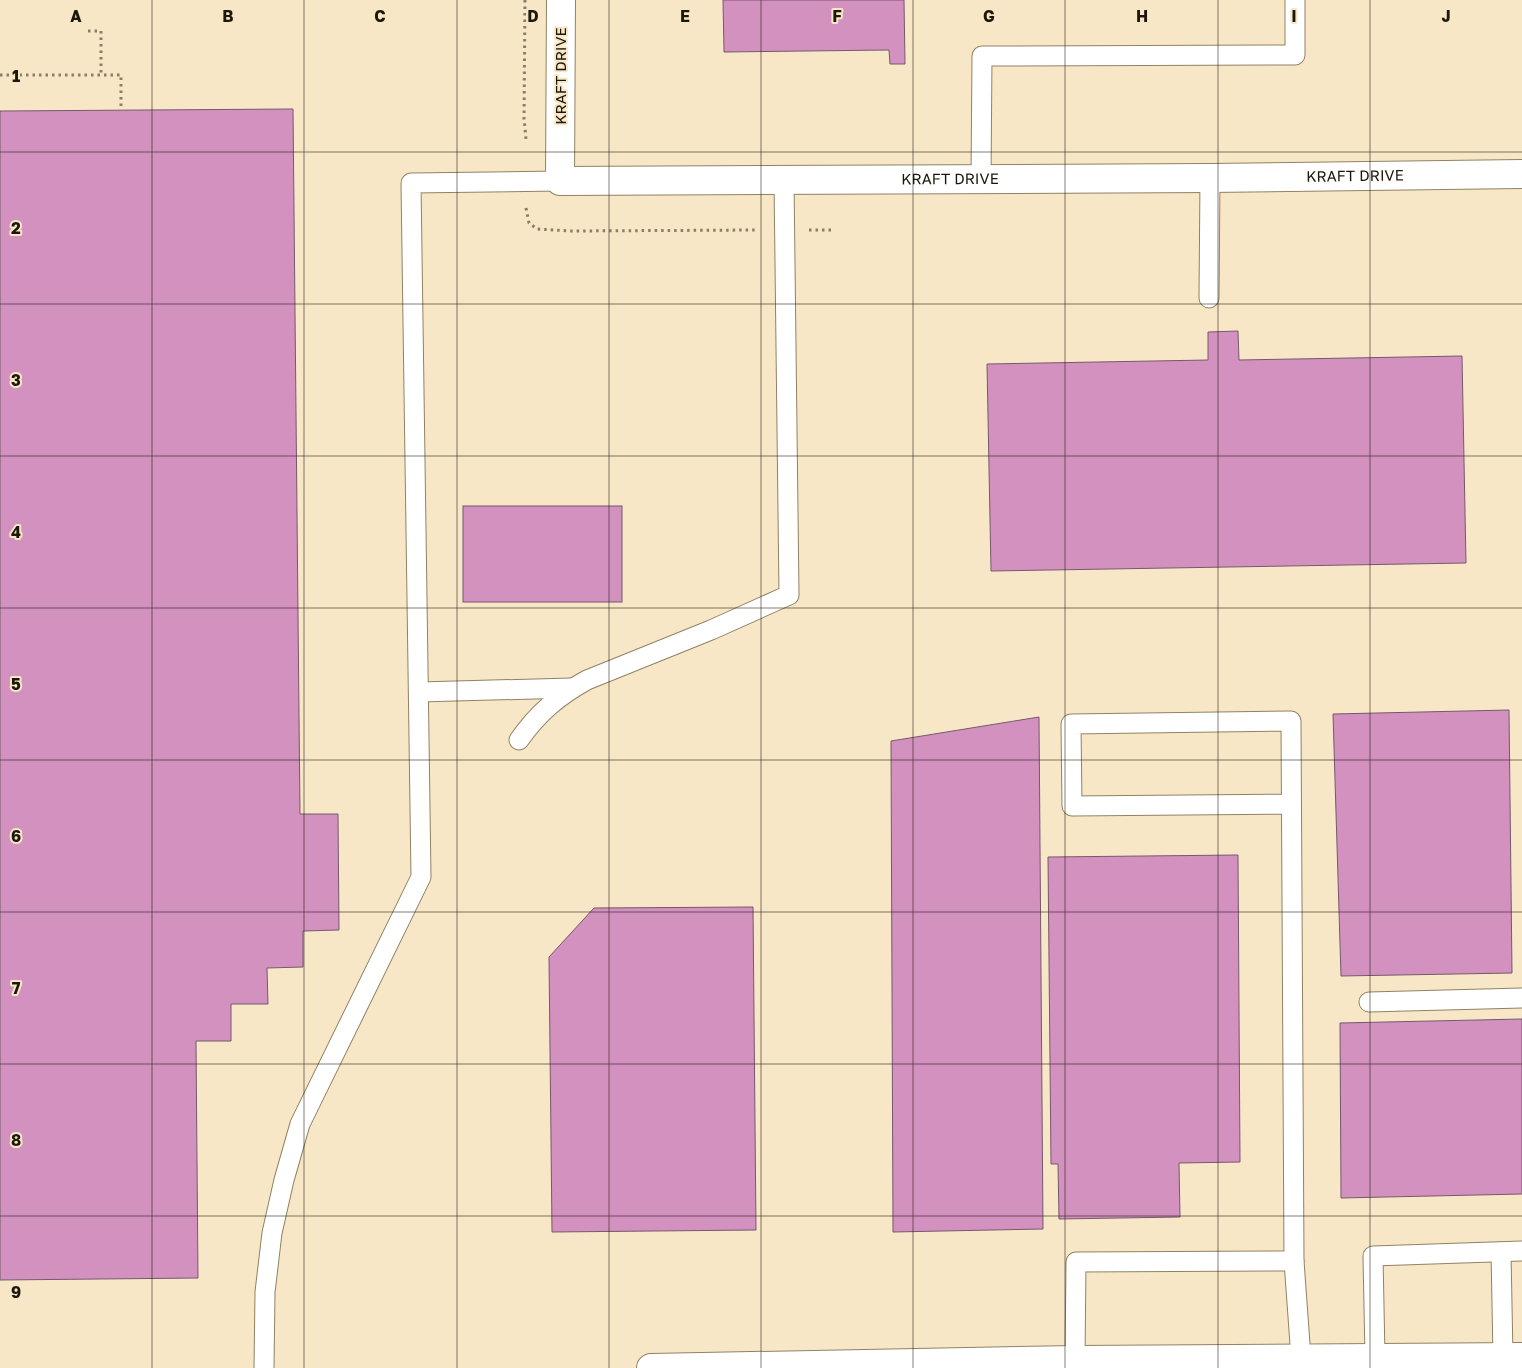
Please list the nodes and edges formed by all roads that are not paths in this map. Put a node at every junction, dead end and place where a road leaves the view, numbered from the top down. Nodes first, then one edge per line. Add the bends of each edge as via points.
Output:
1 (561, 0) edge
2 (1295, 0) edge
3 (1522, 174) edge
4 (1210, 178) junction
5 (784, 180) junction
6 (981, 180) junction
7 (560, 181) junction
8 (1209, 298) dead end
9 (572, 688) junction
10 (419, 692) junction
11 (519, 740) dead end
12 (1291, 804) junction
13 (1522, 998) edge
14 (1369, 1002) dead end
15 (1522, 1251) edge
16 (1501, 1252) junction
17 (1294, 1261) junction
18 (1375, 1357) junction
19 (1513, 1357) edge
20 (1301, 1358) junction
21 (1075, 1360) junction
22 (1335, 1363) edge
23 (1421, 1363) edge
24 (932, 1365) edge
25 (740, 1367) edge
26 (264, 1368) edge
27 (651, 1368) edge

1 - 7 street, KRAFT DRIVE
2 - 6 lane via 1295,55 982,56
3 - 4 street, KRAFT DRIVE
4 - 6 street, KRAFT DRIVE
4 - 8 lane
5 - 6 street, KRAFT DRIVE
5 - 7 street, KRAFT DRIVE
5 - 9 lane via 789,595
7 - 10 lane via 411,182
9 - 10 lane
9 - 11 lane via 534,719
10 - 26 lane via 422,877 300,1124 272,1233 265,1292
12 - 12 lane via 1291,721 1070,724 1072,806
12 - 17 lane
13 - 14 lane
15 - 16 lane
16 - 18 lane via 1373,1256
16 - 19 lane
17 - 20 lane
17 - 21 lane via 1076,1262
18 - 22 street
18 - 23 street
19 - 23 street
20 - 21 street
20 - 22 street
21 - 24 street
24 - 25 street
25 - 27 street

